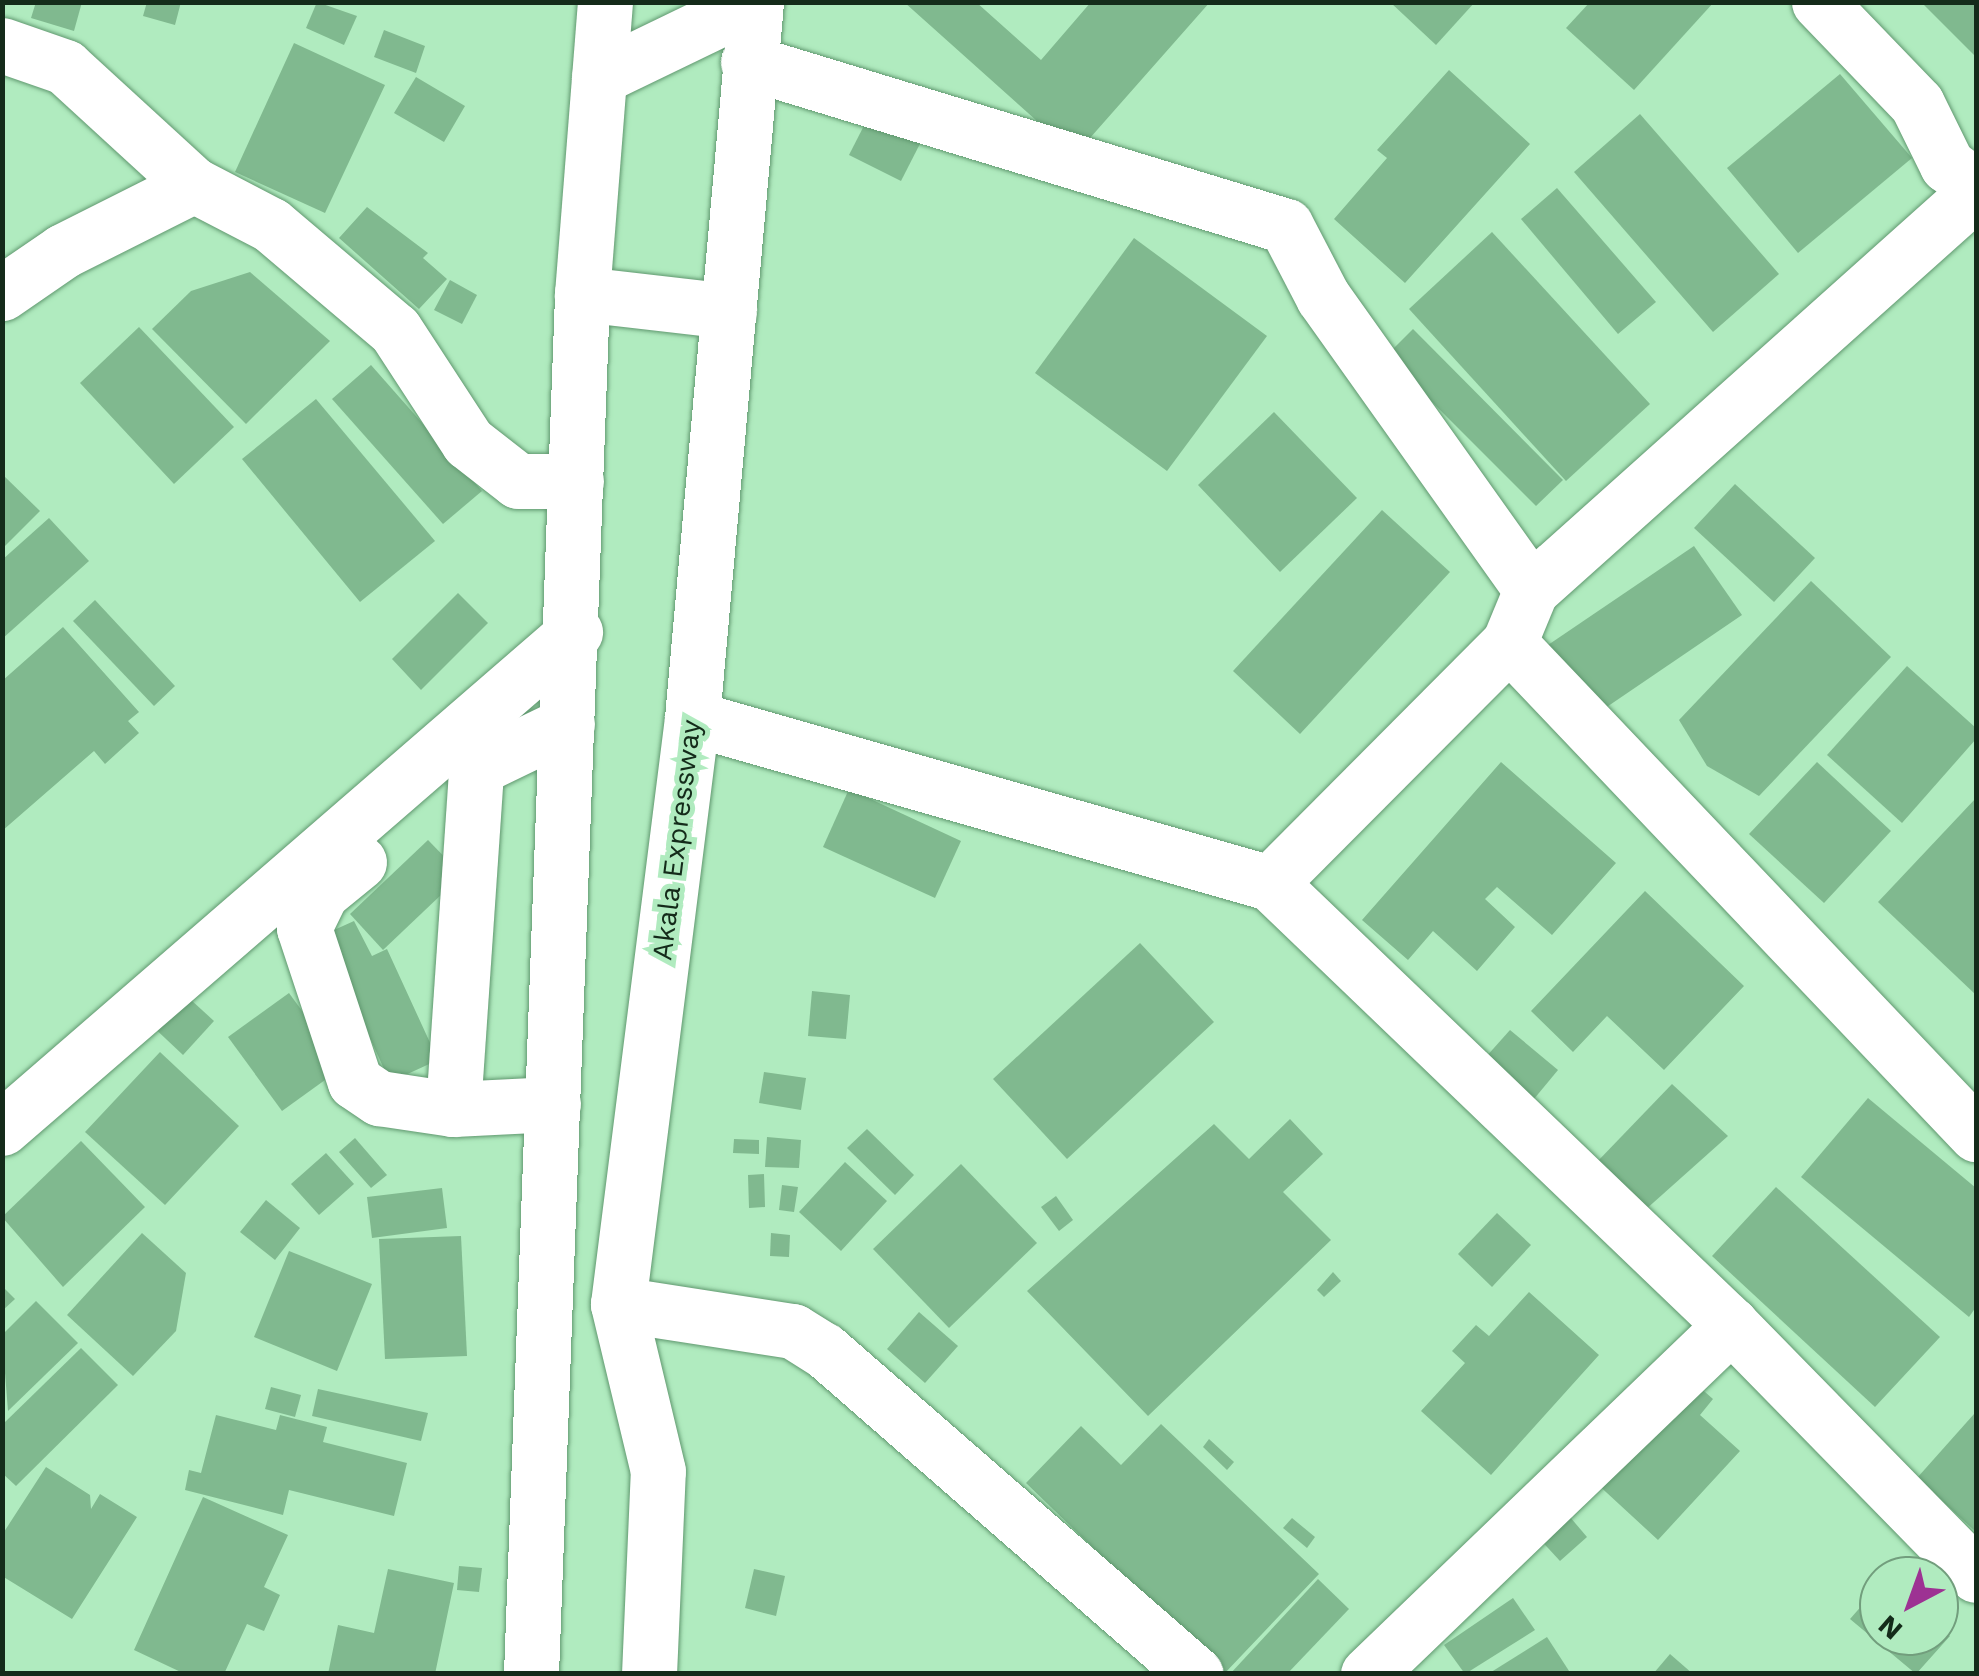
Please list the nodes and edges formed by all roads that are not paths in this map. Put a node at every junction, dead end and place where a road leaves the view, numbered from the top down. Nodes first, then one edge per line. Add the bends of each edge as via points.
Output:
1 (605, 2) edge
2 (755, 2) edge
3 (1819, 2) edge
4 (2, 45) edge
5 (748, 62) junction
6 (599, 76) junction
7 (1969, 174) edge
8 (194, 186) junction
9 (2, 293) edge
10 (582, 294) junction
11 (729, 311) junction
12 (576, 481) junction
13 (1531, 590) junction
14 (575, 632) junction
15 (1508, 642) junction
16 (692, 718) junction
17 (567, 724) junction
18 (476, 768) junction
19 (1270, 884) junction
20 (553, 1104) junction
21 (453, 1108) junction
22 (2, 1128) edge
23 (1976, 1134) edge
24 (618, 1304) junction
25 (1731, 1324) junction
26 (1976, 1575) edge
27 (531, 1674) edge
28 (648, 1674) edge
29 (1195, 1674) edge
30 (1368, 1674) edge

1 - 6 street
2 - 5 street, Akala Expressway
2 - 6 street
3 - 7 street via 1918,104
4 - 8 street via 65,67
5 - 11 street, Akala Expressway
5 - 13 street via 1286,226 1323,296
6 - 10 street
7 - 13 street
8 - 9 street via 63,251
8 - 12 street via 270,225 395,330 468,442 518,481
10 - 11 street
10 - 12 street
11 - 16 street, Akala Expressway
12 - 14 street
13 - 15 street
14 - 17 street
14 - 22 street
15 - 19 street
15 - 23 street
16 - 19 street
16 - 24 street, Akala Expressway
17 - 18 street
17 - 20 street
18 - 21 street
18 - 21 street via 321,892 304,928 355,1082 379,1098
19 - 25 street
20 - 21 street
20 - 27 street
24 - 28 street, Akala Expressway via 658,1471
24 - 29 street via 793,1331 824,1350
25 - 26 street
25 - 30 street

